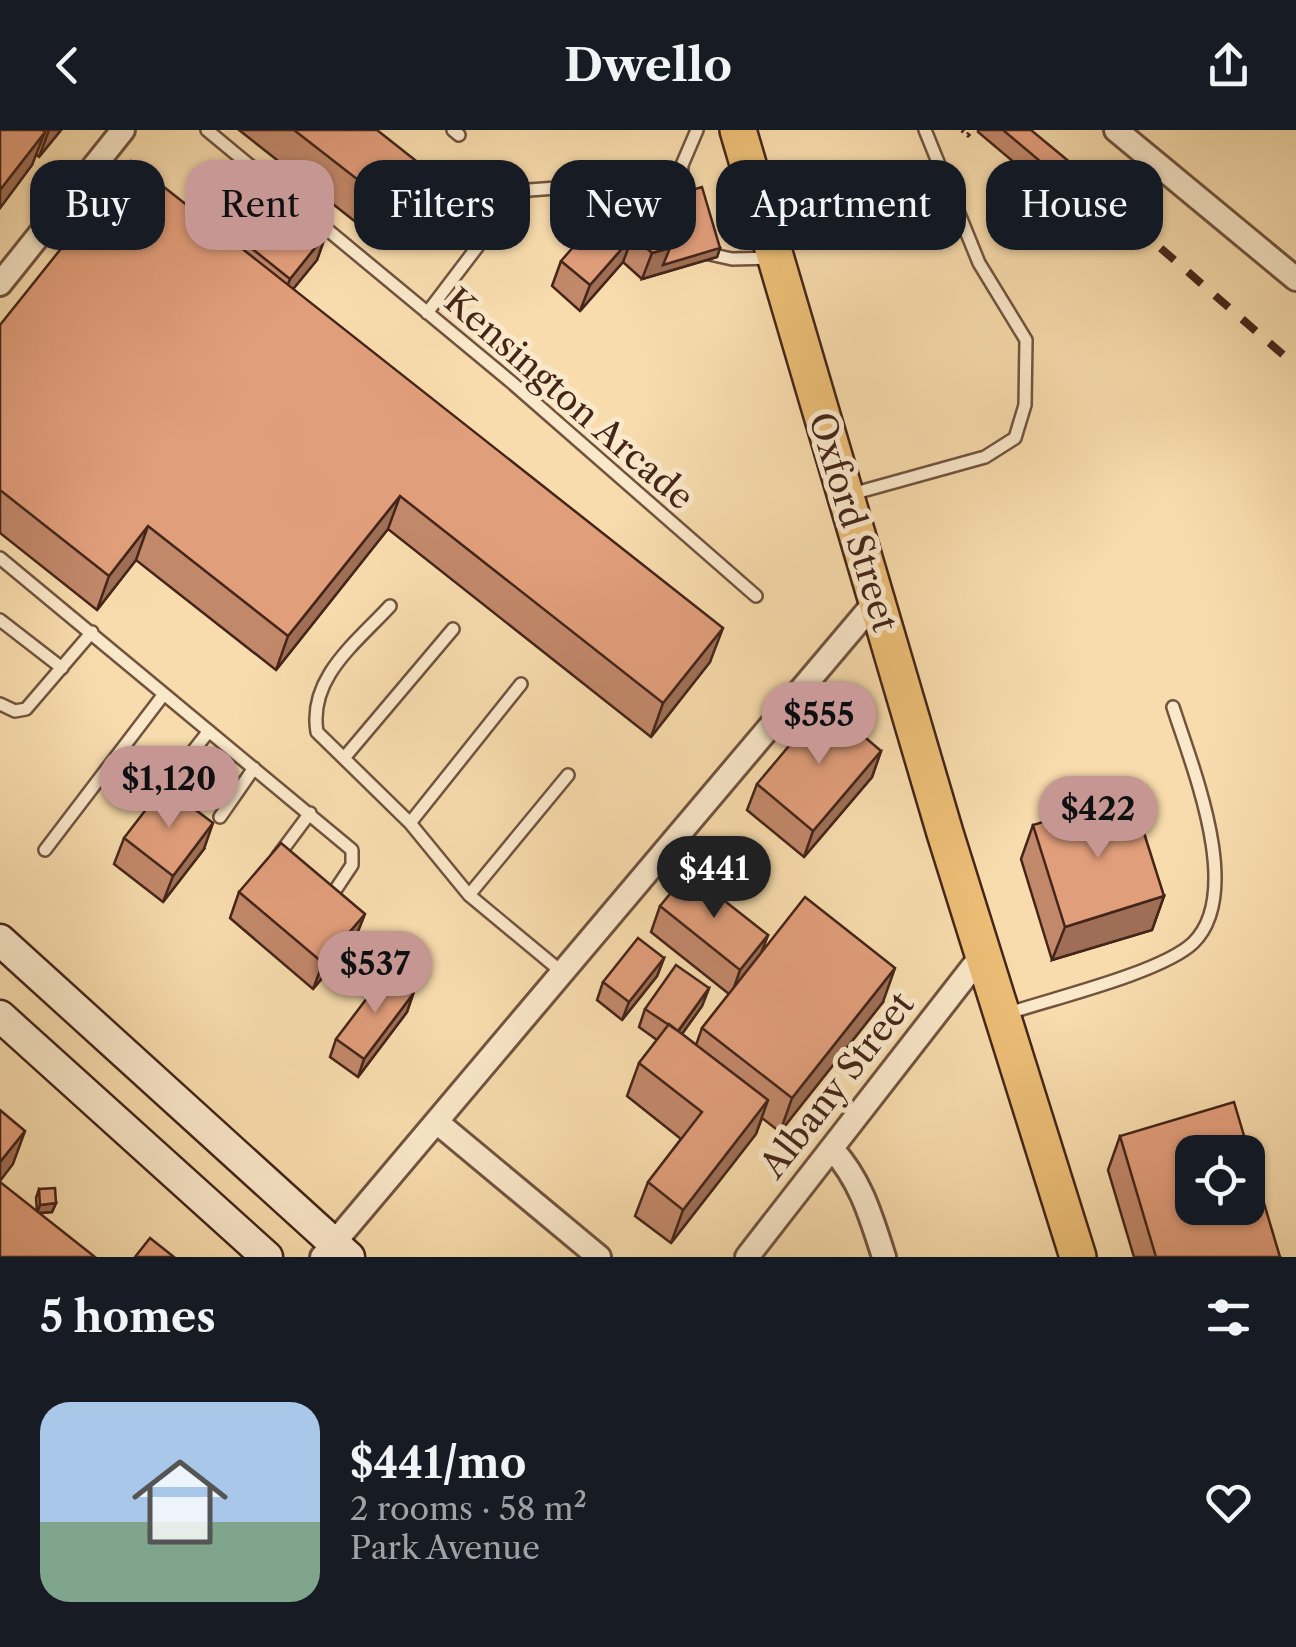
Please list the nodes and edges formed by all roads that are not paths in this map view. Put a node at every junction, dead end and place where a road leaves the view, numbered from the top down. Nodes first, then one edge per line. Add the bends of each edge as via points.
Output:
1 (123, 130) edge
2 (207, 130) edge
3 (697, 130) edge
4 (738, 130) edge
5 (925, 130) edge
6 (1116, 130) edge
7 (684, 160) edge
8 (550, 188) edge
9 (696, 246) edge
10 (775, 258) junction
11 (1296, 279) edge
12 (0, 284) edge
13 (427, 313) junction
14 (844, 496) junction
15 (0, 558) edge
16 (756, 596) dead end
17 (876, 601) junction
18 (390, 606) dead end
19 (0, 620) edge
20 (453, 629) dead end
21 (92, 632) junction
22 (62, 668) junction
23 (521, 684) dead end
24 (164, 694) junction
25 (0, 704) edge
26 (1173, 707) dead end
27 (209, 731) junction
28 (344, 758) junction
29 (254, 768) junction
30 (175, 774) dead end
31 (568, 775) dead end
32 (310, 813) junction
33 (220, 816) dead end
34 (410, 823) junction
35 (45, 850) dead end
36 (278, 856) edge
37 (468, 894) junction
38 (332, 896) edge
39 (0, 940) edge
40 (982, 955) junction
41 (562, 974) junction
42 (1002, 1015) junction
43 (0, 1016) edge
44 (438, 1123) junction
45 (833, 1150) junction
46 (335, 1253) edge
47 (267, 1257) edge
48 (599, 1257) edge
49 (747, 1257) edge
50 (884, 1257) edge
51 (1078, 1257) edge

1 - 12 street
2 - 13 lane, Kensington Arcade
3 - 7 lane
4 - 10 main road, Oxford Street
5 - 14 lane via 979,264 1026,340 1026,405 1015,438 985,457
6 - 11 street
8 - 13 lane via 516,196
9 - 10 lane via 717,257
10 - 14 main road, Oxford Street
13 - 16 lane, Kensington Arcade
14 - 17 main road, Oxford Street
15 - 21 lane
17 - 40 main road, Oxford Street
17 - 41 street
18 - 28 lane via 317,694 317,732
19 - 22 lane
20 - 28 lane
21 - 22 lane
21 - 24 lane
22 - 25 lane via 26,709
23 - 34 lane
24 - 27 lane
24 - 35 lane
26 - 42 lane via 1208,820 1214,869 1208,914 1194,943 1156,965
27 - 29 lane
27 - 30 lane
28 - 34 lane
29 - 32 lane
29 - 33 lane
31 - 37 lane
32 - 36 lane
32 - 38 lane via 352,850 352,865
34 - 37 lane
37 - 41 lane
39 - 46 main road
40 - 42 main road, Oxford Street
40 - 45 street, Albany Street
41 - 44 street
42 - 51 main road, Oxford Street
43 - 47 main road
44 - 46 street
44 - 48 street
45 - 49 street, Albany Street
45 - 50 street via 866,1200

